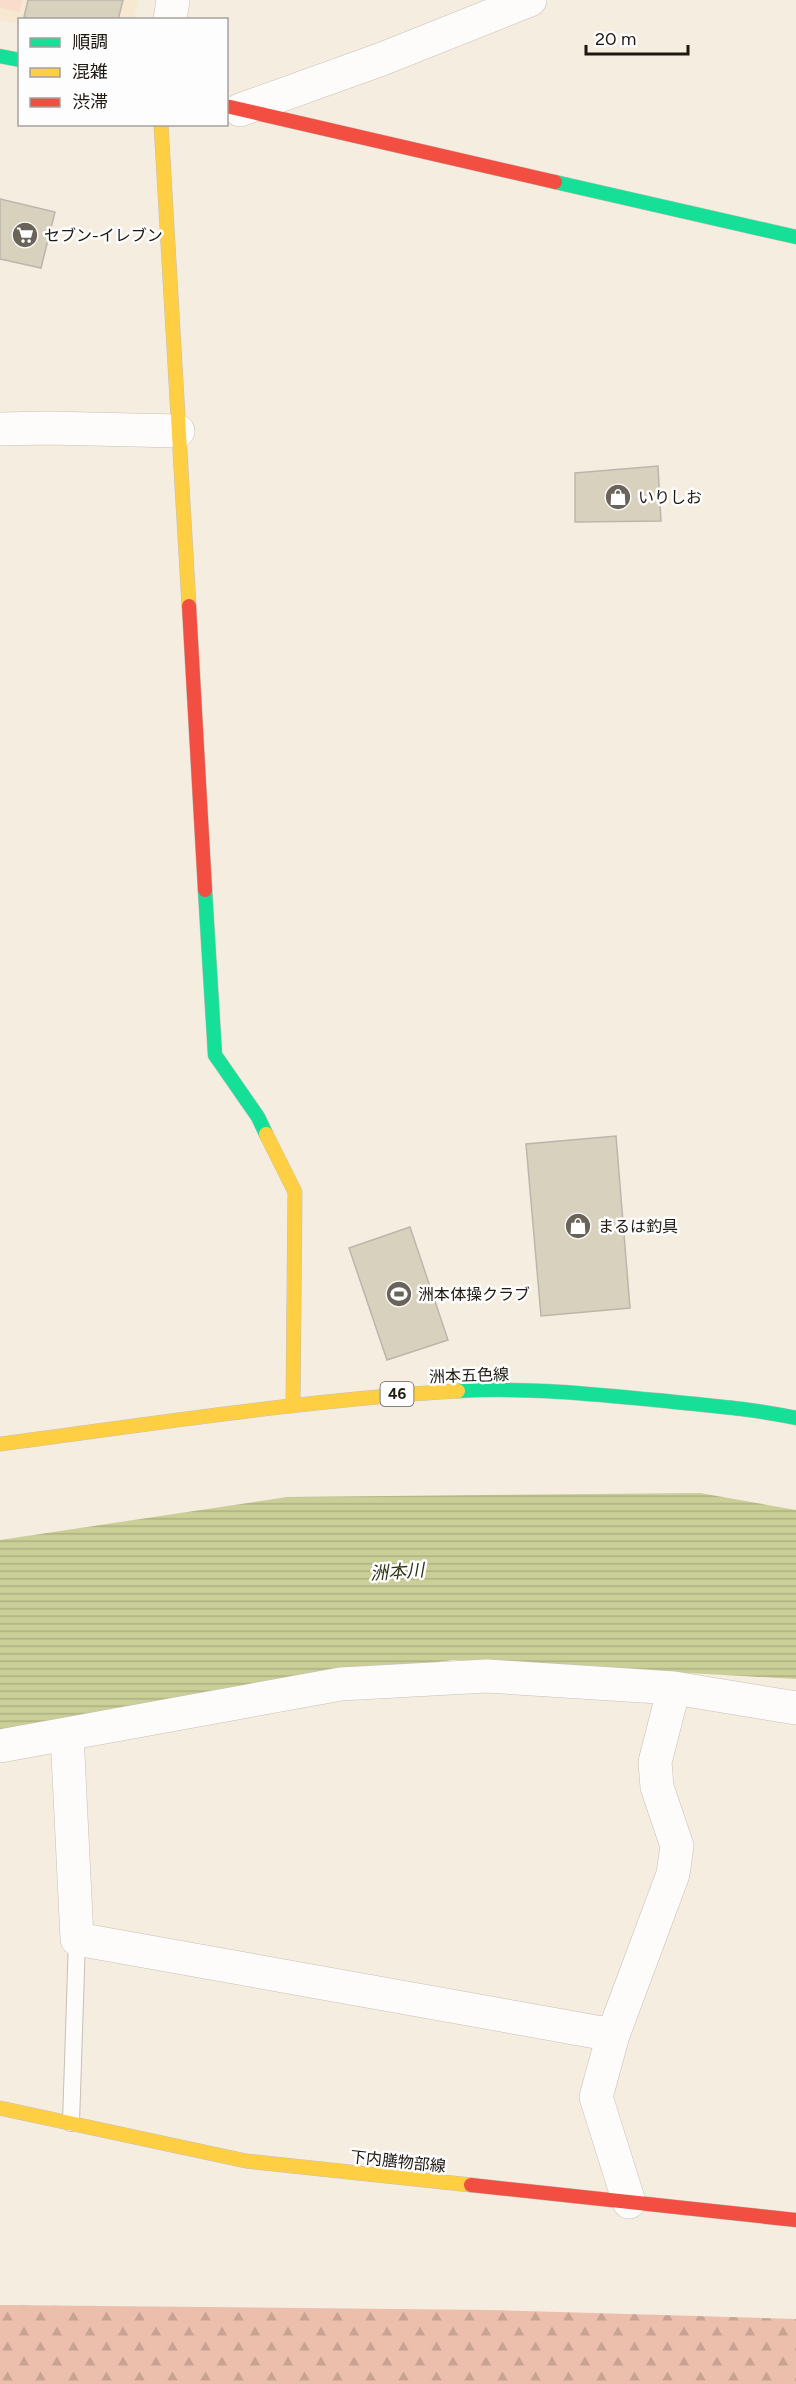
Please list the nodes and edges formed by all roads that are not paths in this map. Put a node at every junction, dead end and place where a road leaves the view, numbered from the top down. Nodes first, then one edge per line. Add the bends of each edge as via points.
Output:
1 (173, 0) edge
2 (530, 0) edge
3 (170, 18) edge
4 (0, 56) edge
5 (18, 60) edge
6 (233, 108) edge
7 (161, 126) edge
8 (796, 237) edge
9 (0, 429) edge
10 (178, 431) junction
11 (293, 1405) junction
12 (796, 1418) edge
13 (0, 1444) edge
14 (674, 1688) junction
15 (796, 1708) edge
16 (67, 1734) junction
17 (0, 1746) edge
18 (77, 1939) junction
19 (613, 2035) junction
20 (0, 2108) edge
21 (70, 2123) junction
22 (629, 2202) junction
23 (796, 2220) edge

1 - 3 street
2 - 6 street via 382,59
4 - 5 street
6 - 8 street
7 - 10 street
9 - 10 street
10 - 11 street via 215,1054 258,1117 295,1191
11 - 12 street, 洲本五色線 / 46 via 485,1389 579,1393 764,1411
11 - 13 street, 洲本五色線 / 46
14 - 15 street
14 - 16 street via 487,1676 341,1684
14 - 19 street via 655,1762 657,1787 677,1846 673,1874
16 - 17 street
16 - 18 street
18 - 19 street
18 - 21 lane
19 - 22 street via 596,2097
20 - 21 street, 下内膳物部線
21 - 22 street, 下内膳物部線 via 246,2161
22 - 23 street, 下内膳物部線

